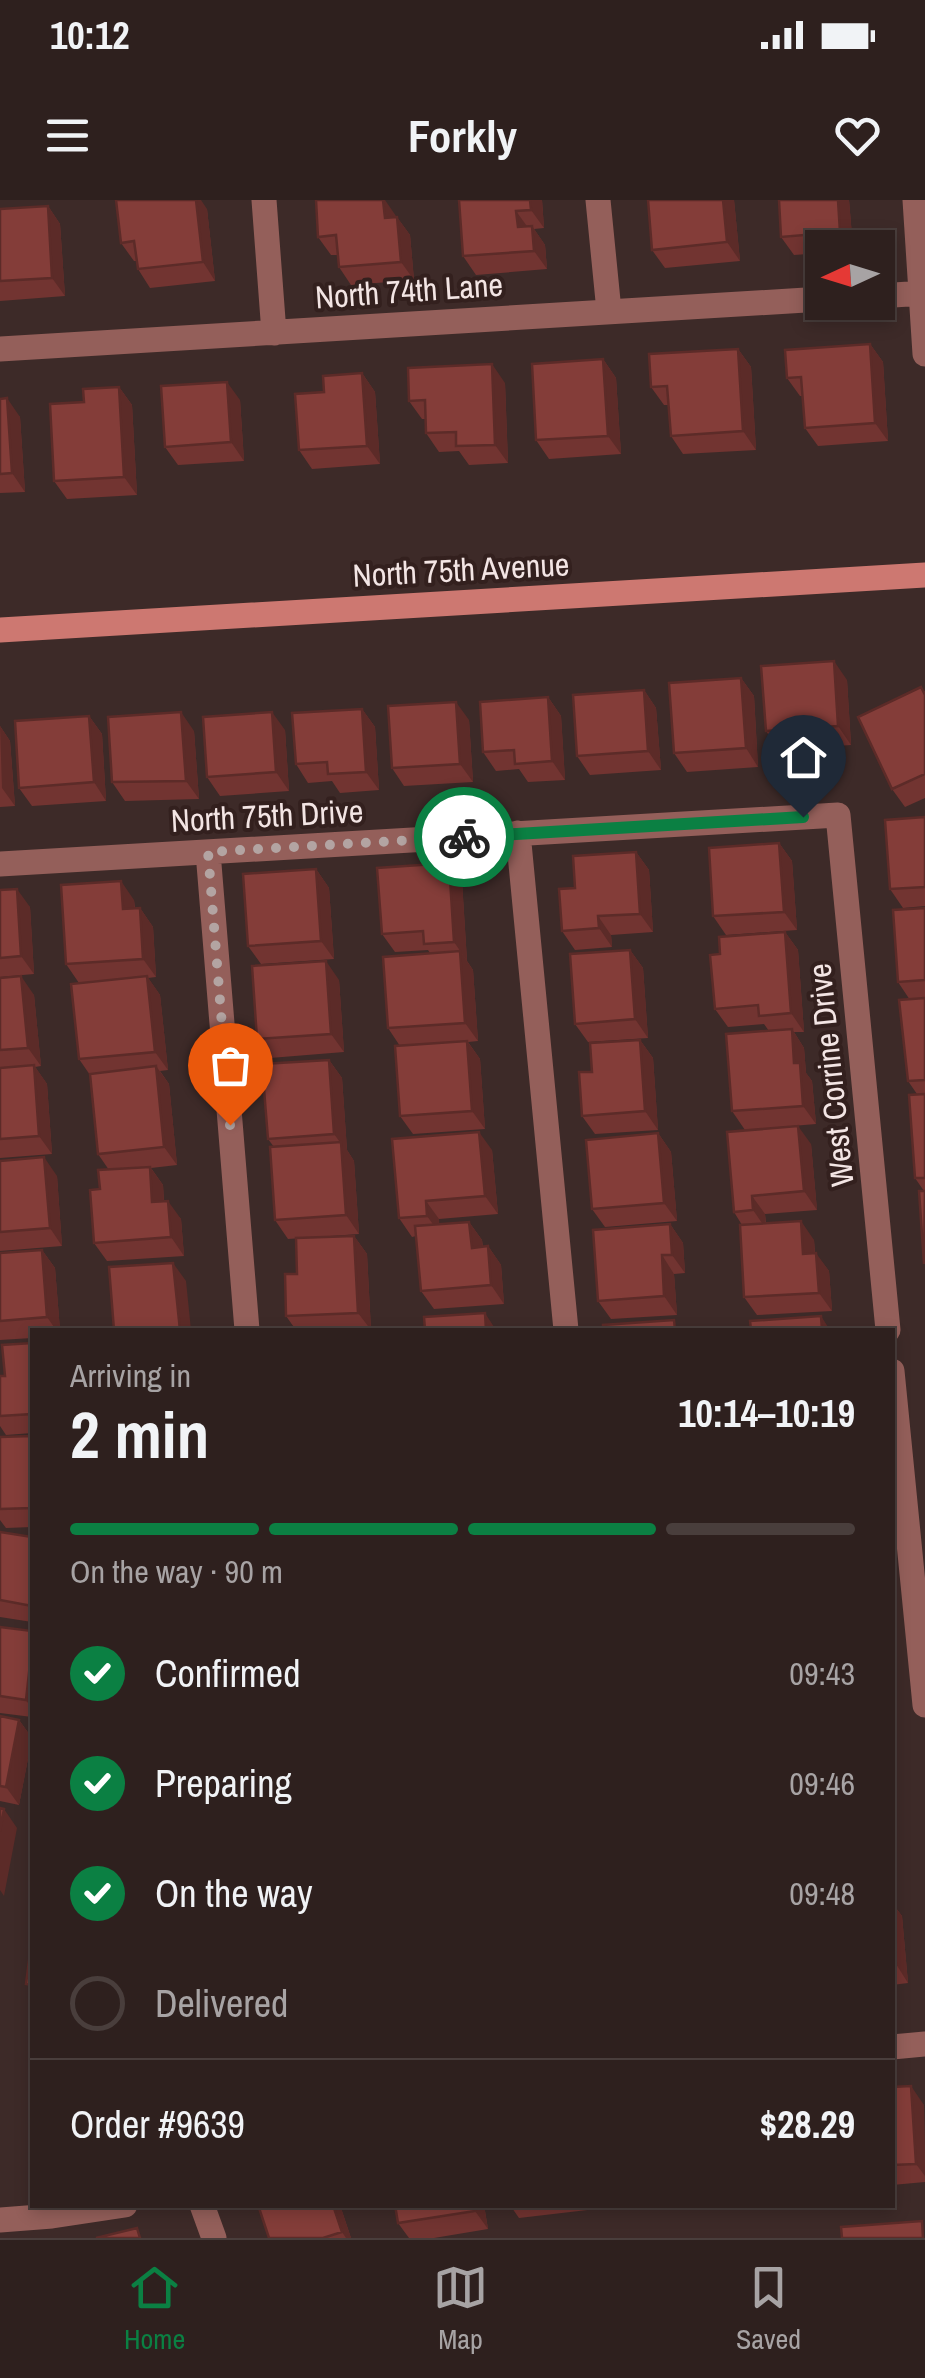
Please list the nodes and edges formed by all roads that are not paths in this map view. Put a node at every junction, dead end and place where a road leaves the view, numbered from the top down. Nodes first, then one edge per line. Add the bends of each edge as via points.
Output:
1 (264, 200) edge
2 (598, 200) edge
3 (915, 200) edge
4 (923, 293) edge
5 (895, 295) edge
6 (805, 300) edge
7 (609, 310) junction
8 (274, 332) junction
9 (0, 349) edge
10 (925, 354) edge
11 (925, 575) edge
12 (0, 630) edge
13 (838, 815) joint
14 (518, 833) junction
15 (208, 852) junction
16 (0, 864) edge
17 (246, 1328) edge
18 (566, 1328) edge
19 (888, 1328) edge
20 (895, 1401) edge
21 (925, 1705) edge
22 (925, 2044) edge
23 (895, 2047) edge
24 (105, 2208) edge
25 (203, 2208) edge
26 (0, 2220) edge
27 (214, 2238) edge

1 - 8 street
2 - 7 street
3 - 4 street
4 - 5 street
4 - 10 street
6 - 7 street, North 74th Lane
7 - 8 street, North 74th Lane
8 - 9 street, North 74th Lane
11 - 12 main road, North 75th Avenue
13 - 14 street, North 75th Drive
13 - 19 street, West Corrine Drive
14 - 15 street, North 75th Drive
14 - 18 street
15 - 16 street, North 75th Drive
15 - 17 street
20 - 21 street
22 - 23 street
24 - 26 street
25 - 27 street

